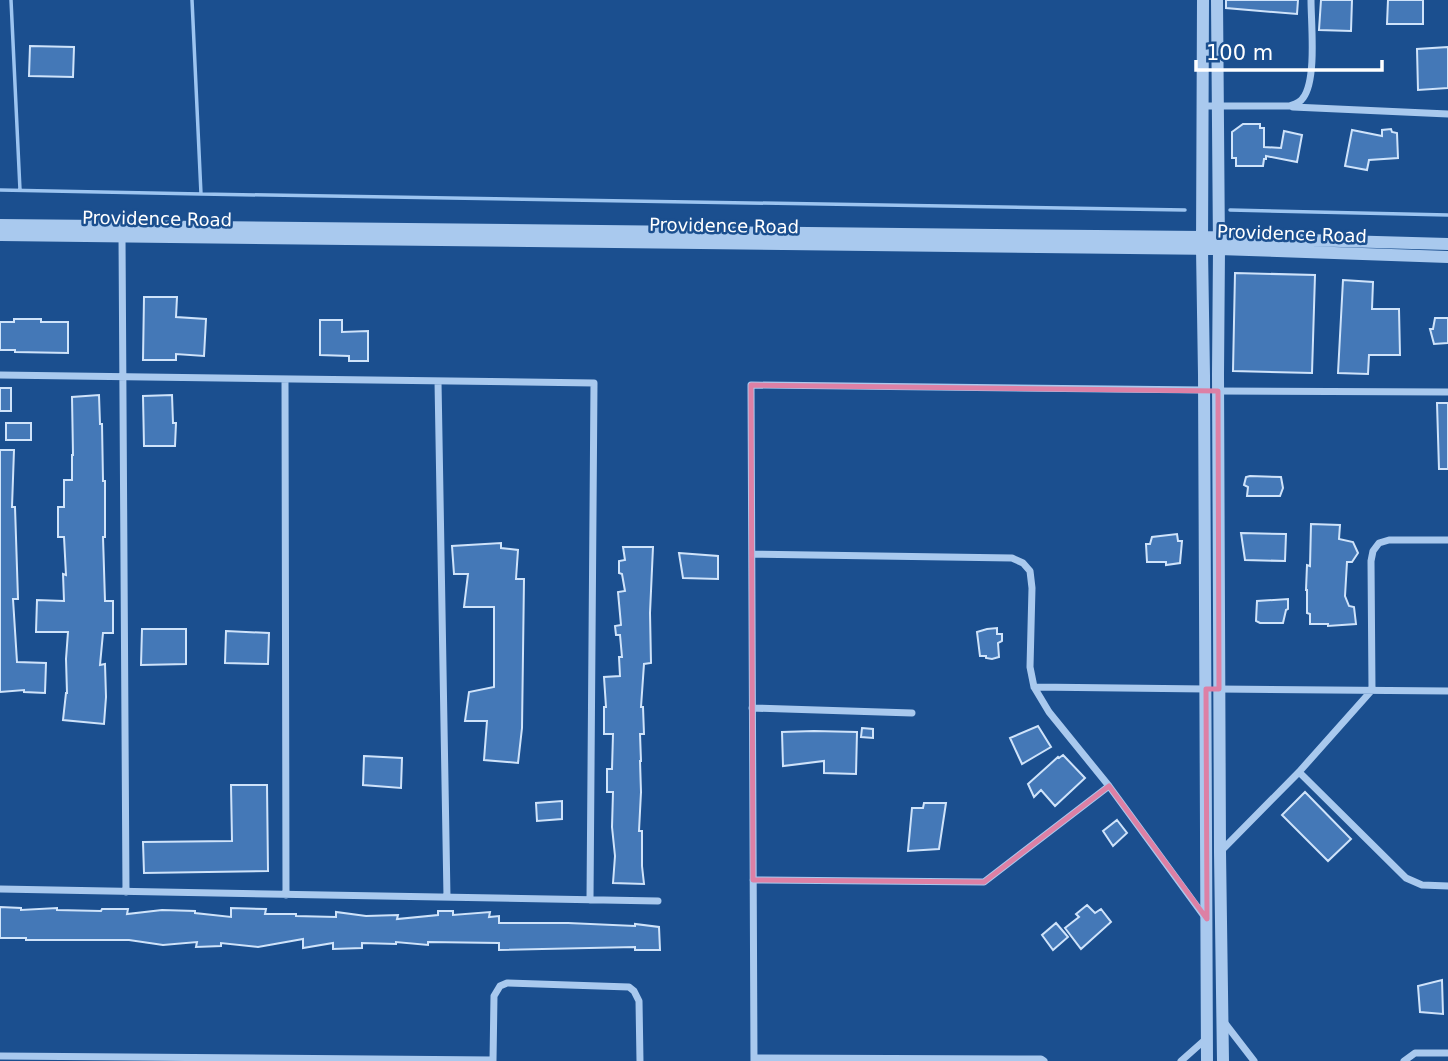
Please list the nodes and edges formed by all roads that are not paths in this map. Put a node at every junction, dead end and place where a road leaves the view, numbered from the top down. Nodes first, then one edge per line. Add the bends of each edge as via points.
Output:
1 (1203, 0) edge
2 (1217, 0) edge
3 (1311, 0) edge
4 (1210, 106) junction
5 (1289, 106) junction
6 (1448, 114) edge
7 (0, 225) edge
8 (0, 235) edge
9 (122, 236) junction
10 (1202, 243) junction
11 (1219, 243) junction
12 (1448, 244) edge
13 (1448, 257) edge
14 (0, 375) edge
15 (123, 377) junction
16 (285, 379) junction
17 (438, 381) junction
18 (1204, 390) junction
19 (1218, 391) junction
20 (1448, 392) edge
21 (1448, 540) edge
22 (752, 554) junction
23 (1034, 687) junction
24 (1212, 689) junction
25 (1372, 691) junction
26 (1448, 691) edge
27 (752, 708) junction
28 (912, 713) dead end
29 (1299, 772) junction
30 (1109, 786) junction
31 (1220, 852) junction
32 (753, 880) junction
33 (1448, 886) edge
34 (0, 889) edge
35 (125, 892) junction
36 (286, 895) junction
37 (447, 897) junction
38 (590, 900) junction
39 (658, 901) dead end
40 (1207, 919) junction
41 (1223, 1022) junction
42 (1207, 1037) junction
43 (1448, 1053) edge
44 (0, 1056) edge
45 (139, 1059) edge
46 (332, 1060) edge
47 (754, 1060) edge
48 (493, 1061) edge
49 (639, 1061) edge
50 (1044, 1061) edge
51 (1181, 1061) edge
52 (1207, 1061) edge
53 (1223, 1061) edge
54 (1254, 1061) edge
55 (1405, 1061) edge

1 - 4 street
2 - 4 street
3 - 5 street via 1312,68 1301,101
4 - 5 street
4 - 10 street
4 - 11 street
5 - 6 street
7 - 10 street, Providence Road
8 - 9 street, Providence Road
9 - 10 street, Providence Road
9 - 15 street
10 - 11 street, Providence Road
10 - 18 street
11 - 12 street, Providence Road
11 - 13 street, Providence Road
11 - 19 street
14 - 15 street
15 - 16 street
15 - 35 street
16 - 17 street
16 - 36 street
17 - 37 street
17 - 38 street via 594,383
18 - 19 street
18 - 22 street via 751,385
18 - 24 street
19 - 20 street
19 - 24 street
21 - 25 street via 1389,540 1378,543 1373,551
22 - 23 street via 1012,558 1023,563 1030,571 1032,588 1030,667
22 - 27 street
23 - 24 street
23 - 30 street
24 - 25 street
24 - 31 street
24 - 40 street
25 - 26 street
25 - 29 street
27 - 28 street
27 - 32 street
29 - 31 street
29 - 33 street via 1406,877 1422,885
30 - 32 street via 984,882
30 - 40 street
31 - 41 street
32 - 47 street
34 - 35 street
35 - 36 street
36 - 37 street
37 - 38 street
38 - 39 street
40 - 42 street
41 - 53 street
41 - 54 street
42 - 51 street
42 - 52 street
43 - 55 street via 1415,1053
44 - 45 street
45 - 46 street
46 - 48 street
47 - 50 street
48 - 49 street via 494,996 507,983 629,987 639,1001

